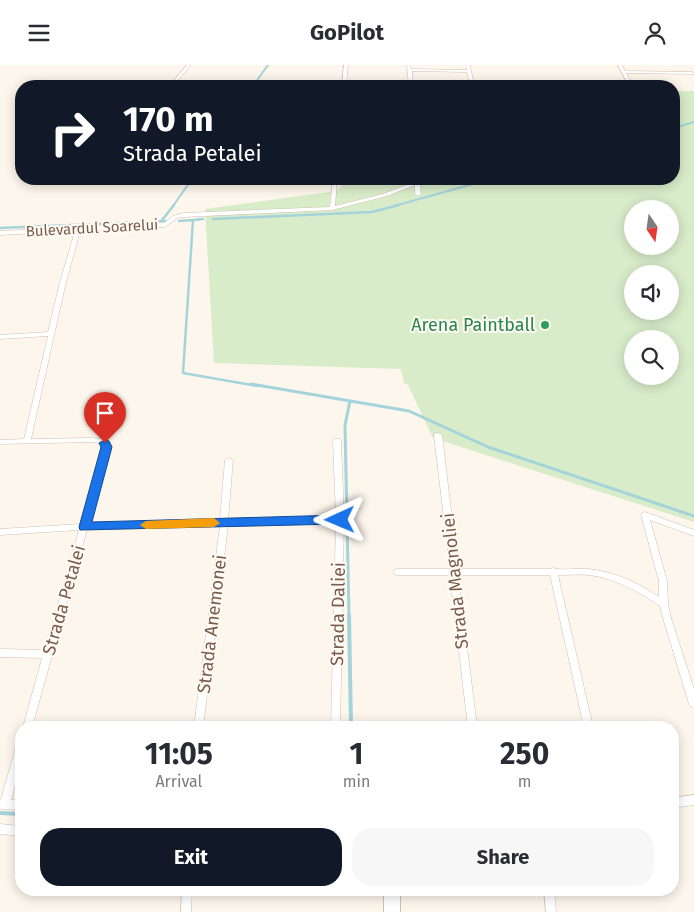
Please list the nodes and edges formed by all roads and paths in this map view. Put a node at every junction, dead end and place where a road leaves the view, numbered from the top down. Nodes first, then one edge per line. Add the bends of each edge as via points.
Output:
1 (189, 65) edge
2 (346, 65) edge
3 (468, 65) edge
4 (620, 65) edge
5 (688, 65) edge
6 (410, 68) edge
7 (469, 71) junction
8 (624, 72) junction
9 (694, 74) edge
10 (176, 80) edge
11 (345, 80) edge
12 (471, 80) edge
13 (628, 80) edge
14 (334, 185) edge
15 (407, 185) edge
16 (418, 185) edge
17 (418, 194) dead end
18 (332, 208) junction
19 (78, 229) junction
20 (0, 233) edge
21 (51, 334) junction
22 (0, 337) edge
23 (438, 435) dead end
24 (26, 441) junction
25 (337, 441) dead end
26 (0, 442) edge
27 (229, 460) dead end
28 (340, 520) junction
29 (224, 523) junction
30 (85, 527) junction
31 (0, 532) edge
32 (694, 533) edge
33 (454, 571) junction
34 (553, 571) junction
35 (397, 572) dead end
36 (664, 604) junction
37 (0, 653) edge
38 (48, 654) junction
39 (694, 704) edge
40 (29, 721) edge
41 (200, 721) edge
42 (336, 721) edge
43 (471, 721) edge
44 (587, 721) edge
45 (15, 765) edge
46 (694, 800) edge
47 (679, 802) edge
48 (2, 804) edge
49 (15, 805) edge
50 (0, 829) edge
51 (15, 830) edge
52 (187, 896) edge
53 (392, 896) edge
54 (549, 896) edge
55 (186, 912) edge
56 (392, 912) edge
57 (551, 912) edge

1 - 10 street
2 - 11 street
3 - 7 street
4 - 8 street
5 - 9 street
6 - 7 street
7 - 12 street
8 - 9 street
8 - 13 street
14 - 18 street
15 - 18 street, Bulevardul Soarelui via 386,195
16 - 17 street
18 - 19 street, Bulevardul Soarelui via 201,214 175,217 164,225
19 - 20 street, Bulevardul Soarelui
19 - 21 street
21 - 22 street
21 - 24 street
23 - 33 street, Strada Magnoliei
24 - 26 street
24 - 30 street, Strada Petalei via 91,440 105,443 107,447
25 - 28 street, Strada Daliei
27 - 29 street, Strada Anemonei
28 - 29 street
28 - 42 street, Strada Daliei
29 - 30 street
29 - 41 street, Strada Anemonei
30 - 31 street
30 - 38 street, Strada Petalei
32 - 36 street via 645,515 663,581
33 - 34 street
33 - 35 street
33 - 43 street, Strada Magnoliei
34 - 36 street via 616,577 636,585
34 - 44 street
36 - 39 street
37 - 38 street
38 - 40 street, Strada Petalei
45 - 48 street
46 - 47 street
48 - 49 street
50 - 51 street
52 - 55 street
53 - 56 street
54 - 57 street

